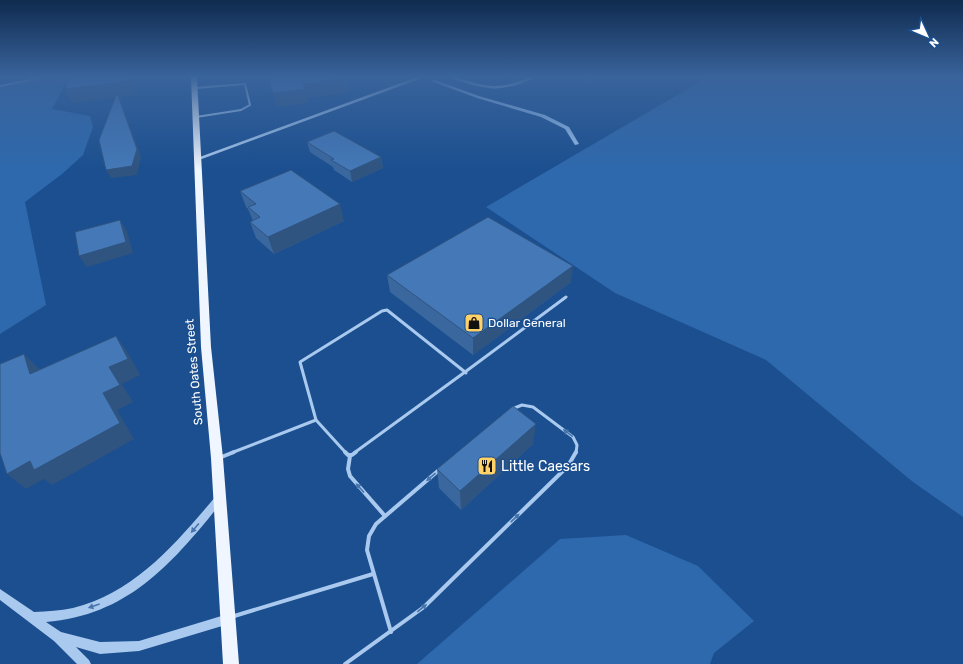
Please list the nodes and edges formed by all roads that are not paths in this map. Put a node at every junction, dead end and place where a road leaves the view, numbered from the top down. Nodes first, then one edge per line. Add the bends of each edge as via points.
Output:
1 (196, 108) edge
2 (246, 108) edge
3 (338, 108) edge
4 (196, 117) junction
5 (198, 159) junction
6 (566, 297) dead end
7 (466, 372) junction
8 (509, 411) edge
9 (316, 420) junction
10 (350, 456) junction
11 (217, 458) junction
12 (444, 466) edge
13 (220, 498) junction
14 (384, 516) junction
15 (373, 574) junction
16 (0, 594) edge
17 (32, 618) junction
18 (228, 619) junction
19 (391, 632) junction
20 (58, 637) junction
21 (85, 664) edge
22 (231, 664) edge
23 (345, 664) edge

1 - 4 main road, South Oates Street
2 - 4 lane
3 - 5 street
4 - 5 main road, South Oates Street
5 - 11 main road, South Oates Street via 206,348
6 - 7 lane
7 - 9 lane via 388,310 382,311 300,362
7 - 10 lane
19 -> 8 lane via 424,607 568,466 577,452 578,444 573,437 533,407 517,405
9 - 10 lane
9 - 11 lane
14 -> 10 lane via 350,476
11 - 13 main road, South Oates Street
12 -> 14 lane
13 -> 17 street via 181,545 159,566 113,600 74,613
13 - 18 main road, South Oates Street
14 - 15 lane via 369,536 367,550
15 - 18 lane
15 - 19 lane
16 - 17 street
17 - 20 street
18 - 20 street via 139,646 100,648
18 - 22 main road, South Oates Street
19 - 23 lane
20 - 21 street

